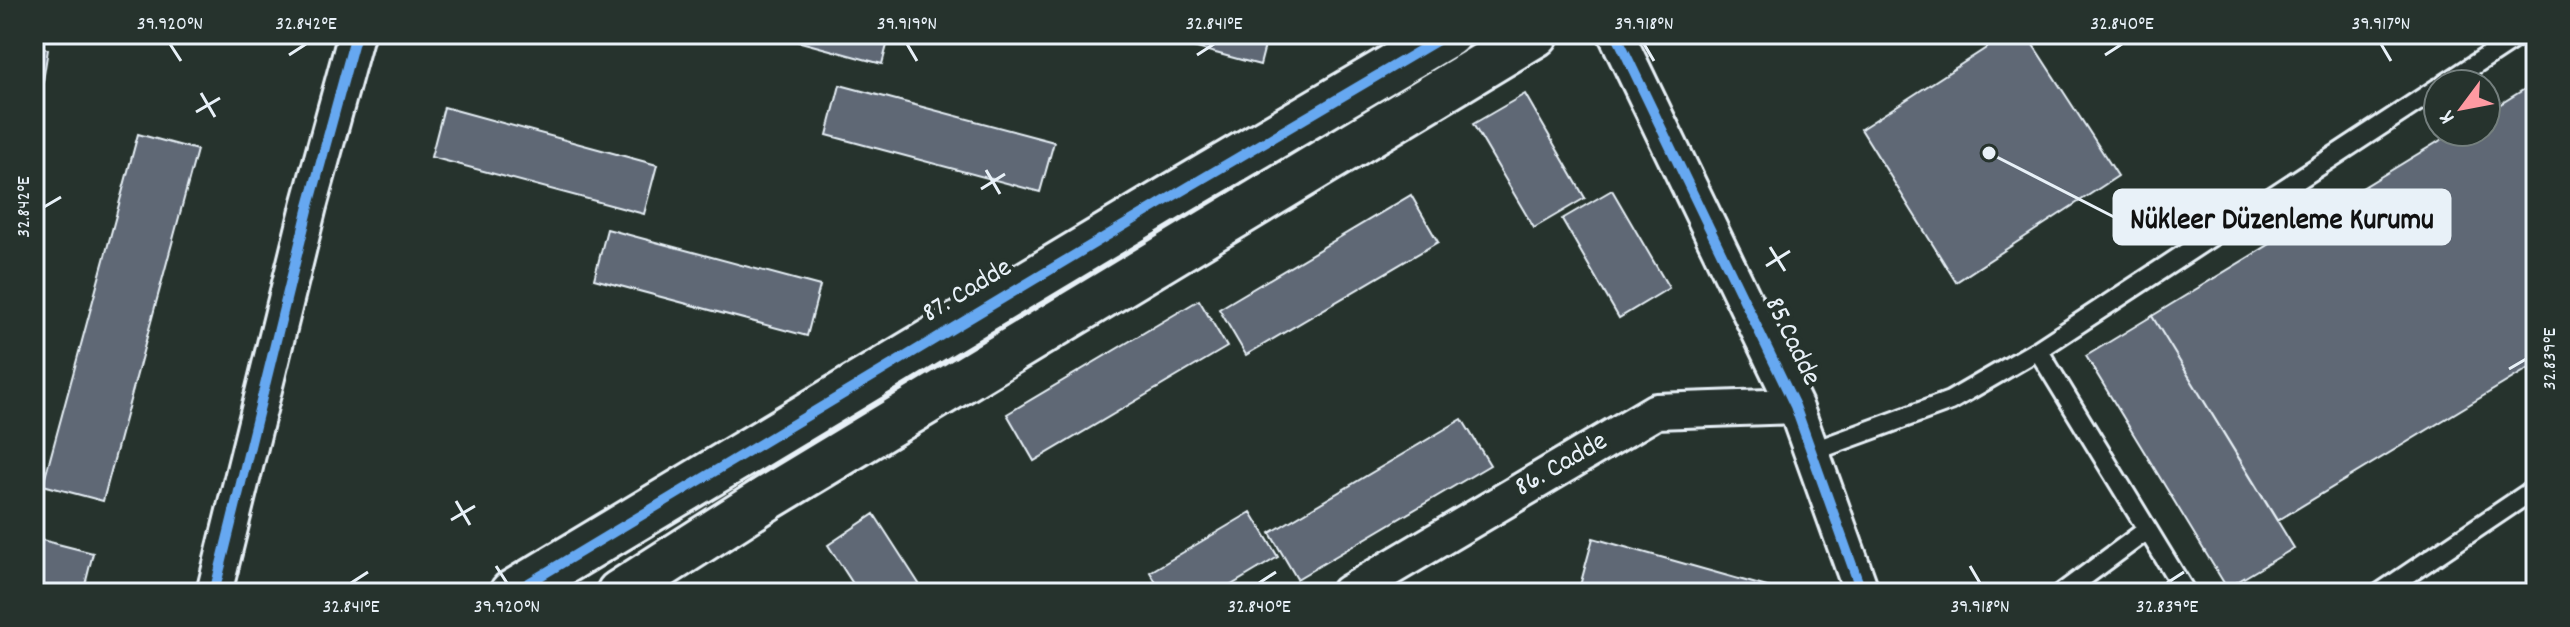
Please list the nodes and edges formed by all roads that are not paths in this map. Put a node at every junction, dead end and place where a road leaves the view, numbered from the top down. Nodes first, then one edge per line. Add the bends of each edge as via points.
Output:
1 (356, 34) edge
2 (1448, 34) edge
3 (1536, 34) edge
4 (1616, 34) edge
5 (2521, 34) edge
6 (2469, 68) edge
7 (2422, 98) edge
8 (2038, 350) junction
9 (1795, 406) junction
10 (1811, 452) junction
11 (2536, 488) edge
12 (2147, 530) junction
13 (214, 593) edge
14 (512, 593) edge
15 (619, 593) edge
16 (1348, 593) edge
17 (1862, 593) edge
18 (2062, 593) edge
19 (2186, 593) edge
20 (2380, 593) edge

1 - 13 street
2 - 14 street, 87. Cadde
3 - 15 street
4 - 9 street, 85.Cadde
5 - 6 lane
7 - 8 lane
8 - 10 lane via 1950,401
8 - 12 lane
9 - 10 street, 85.Cadde
9 - 16 street, 86. Cadde via 1656,411
10 - 17 street, 85.Cadde
11 - 20 lane
12 - 18 lane
12 - 19 lane

